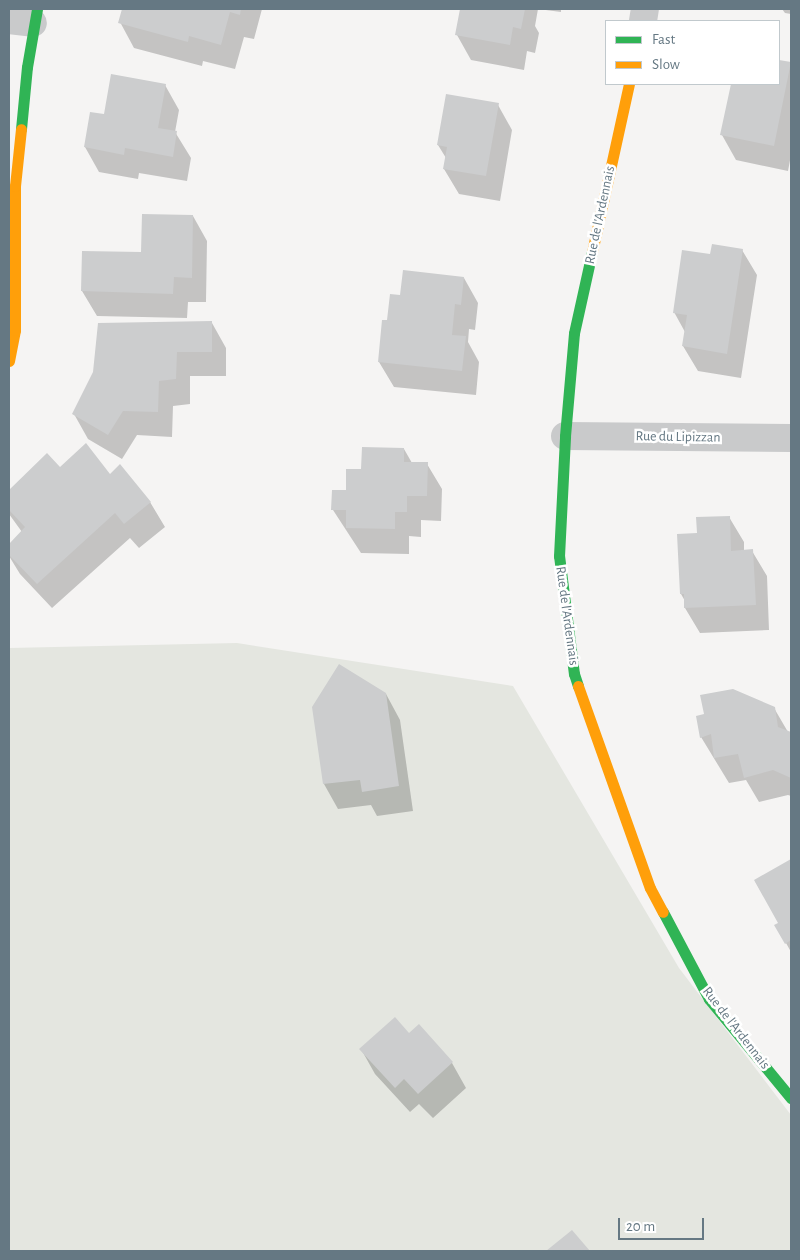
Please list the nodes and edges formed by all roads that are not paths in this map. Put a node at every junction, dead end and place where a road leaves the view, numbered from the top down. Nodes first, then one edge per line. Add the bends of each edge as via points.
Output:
1 (26, 18) edge
2 (629, 85) edge
3 (9, 361) edge
4 (565, 436) junction
5 (791, 438) edge
6 (791, 1098) edge

1 - 3 street via 15,186 15,330
2 - 4 street, Rue de l'Ardennais via 574,332
4 - 5 street, Rue du Lipizzan
4 - 6 street, Rue de l'Ardennais via 559,556 574,674 650,888 709,999

